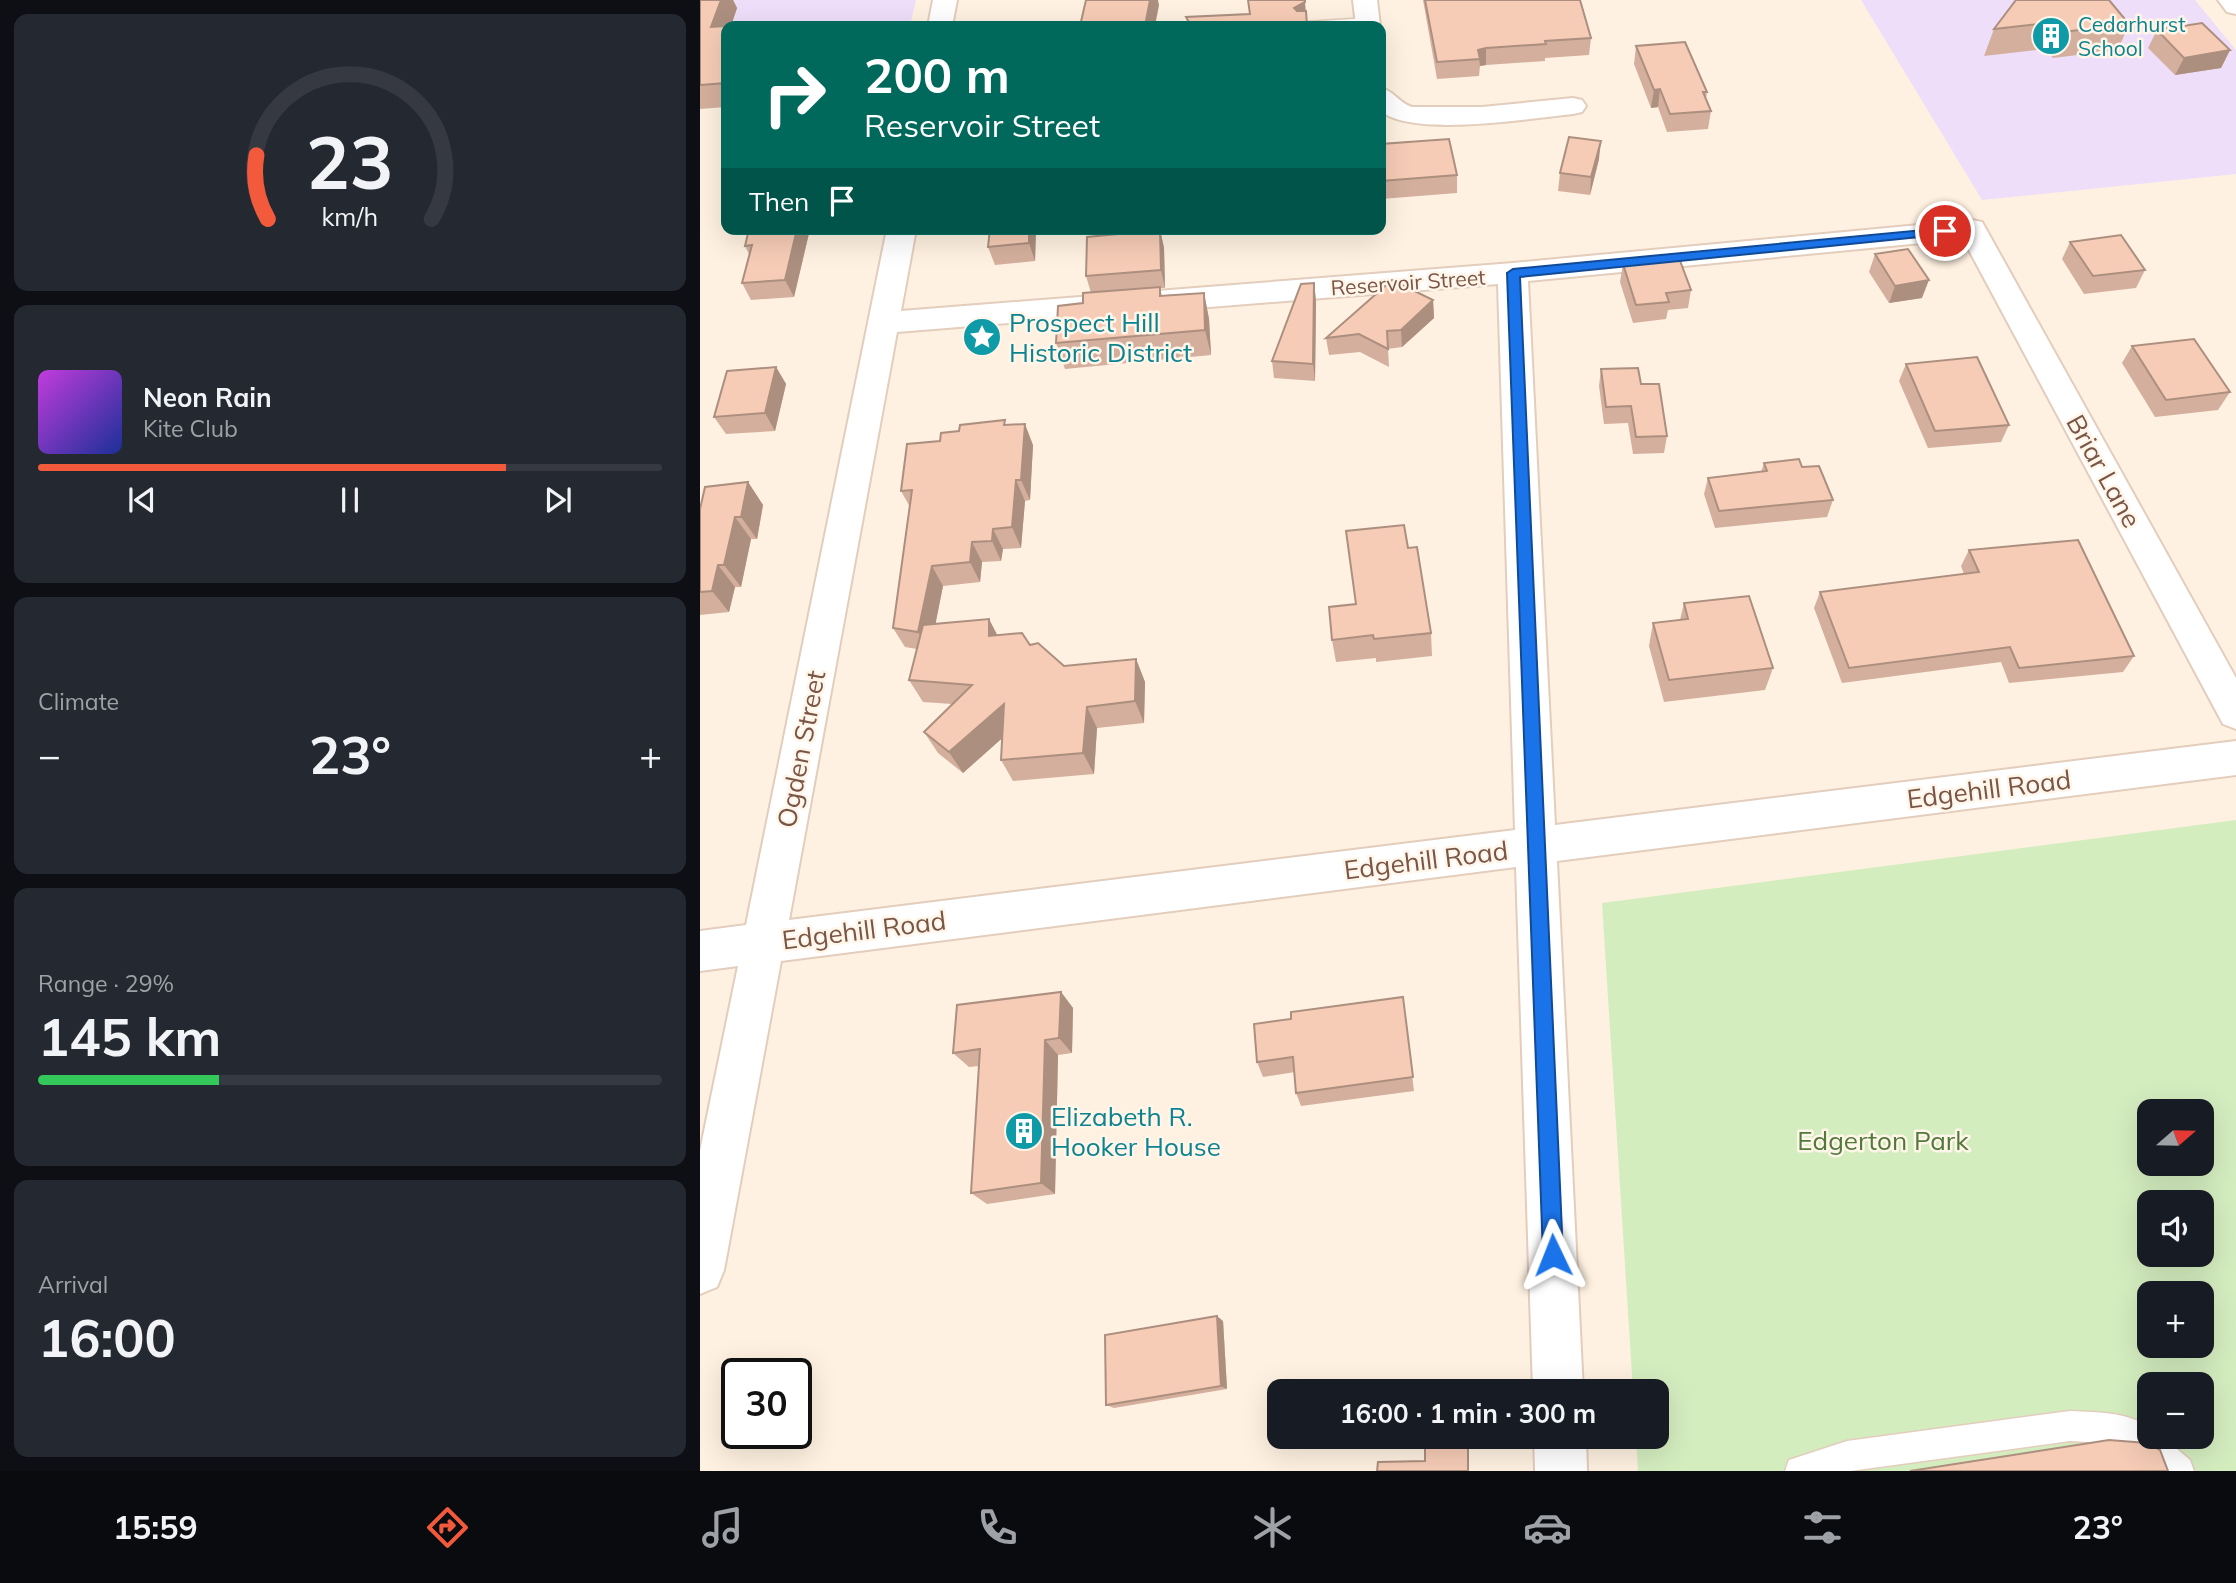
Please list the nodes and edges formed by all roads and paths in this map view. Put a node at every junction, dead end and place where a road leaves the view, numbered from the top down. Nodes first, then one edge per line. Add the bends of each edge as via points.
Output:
1 (945, 0) edge
2 (2230, 0) edge
3 (2236, 7) edge
4 (1367, 16) edge
5 (941, 21) edge
6 (1336, 21) edge
7 (1386, 101) edge
8 (1573, 106) dead end
9 (1972, 229) joint
10 (901, 235) edge
11 (1513, 273) junction
12 (884, 323) junction
13 (2236, 713) edge
14 (2236, 758) edge
15 (1535, 846) junction
16 (763, 943) junction
17 (700, 951) edge
18 (700, 1270) edge
19 (1557, 1379) edge
20 (1560, 1449) edge
21 (1561, 1471) edge
22 (1800, 1471) edge
23 (2179, 1471) edge

1 - 5 street
2 - 3 street
4 - 6 lane
7 - 8 street via 1396,111 1415,117
9 - 11 street, Reservoir Street
9 - 13 street, Briar Lane
10 - 12 street, Ogden Street
11 - 12 street, Reservoir Street
11 - 15 street
12 - 16 street, Ogden Street
14 - 15 street, Edgehill Road
15 - 16 street, Edgehill Road
15 - 19 street
16 - 17 street, Edgehill Road
16 - 18 street, Ogden Street
20 - 21 street
22 - 23 lane via 1847,1456 1913,1446 2101,1426 2123,1429 2144,1440

